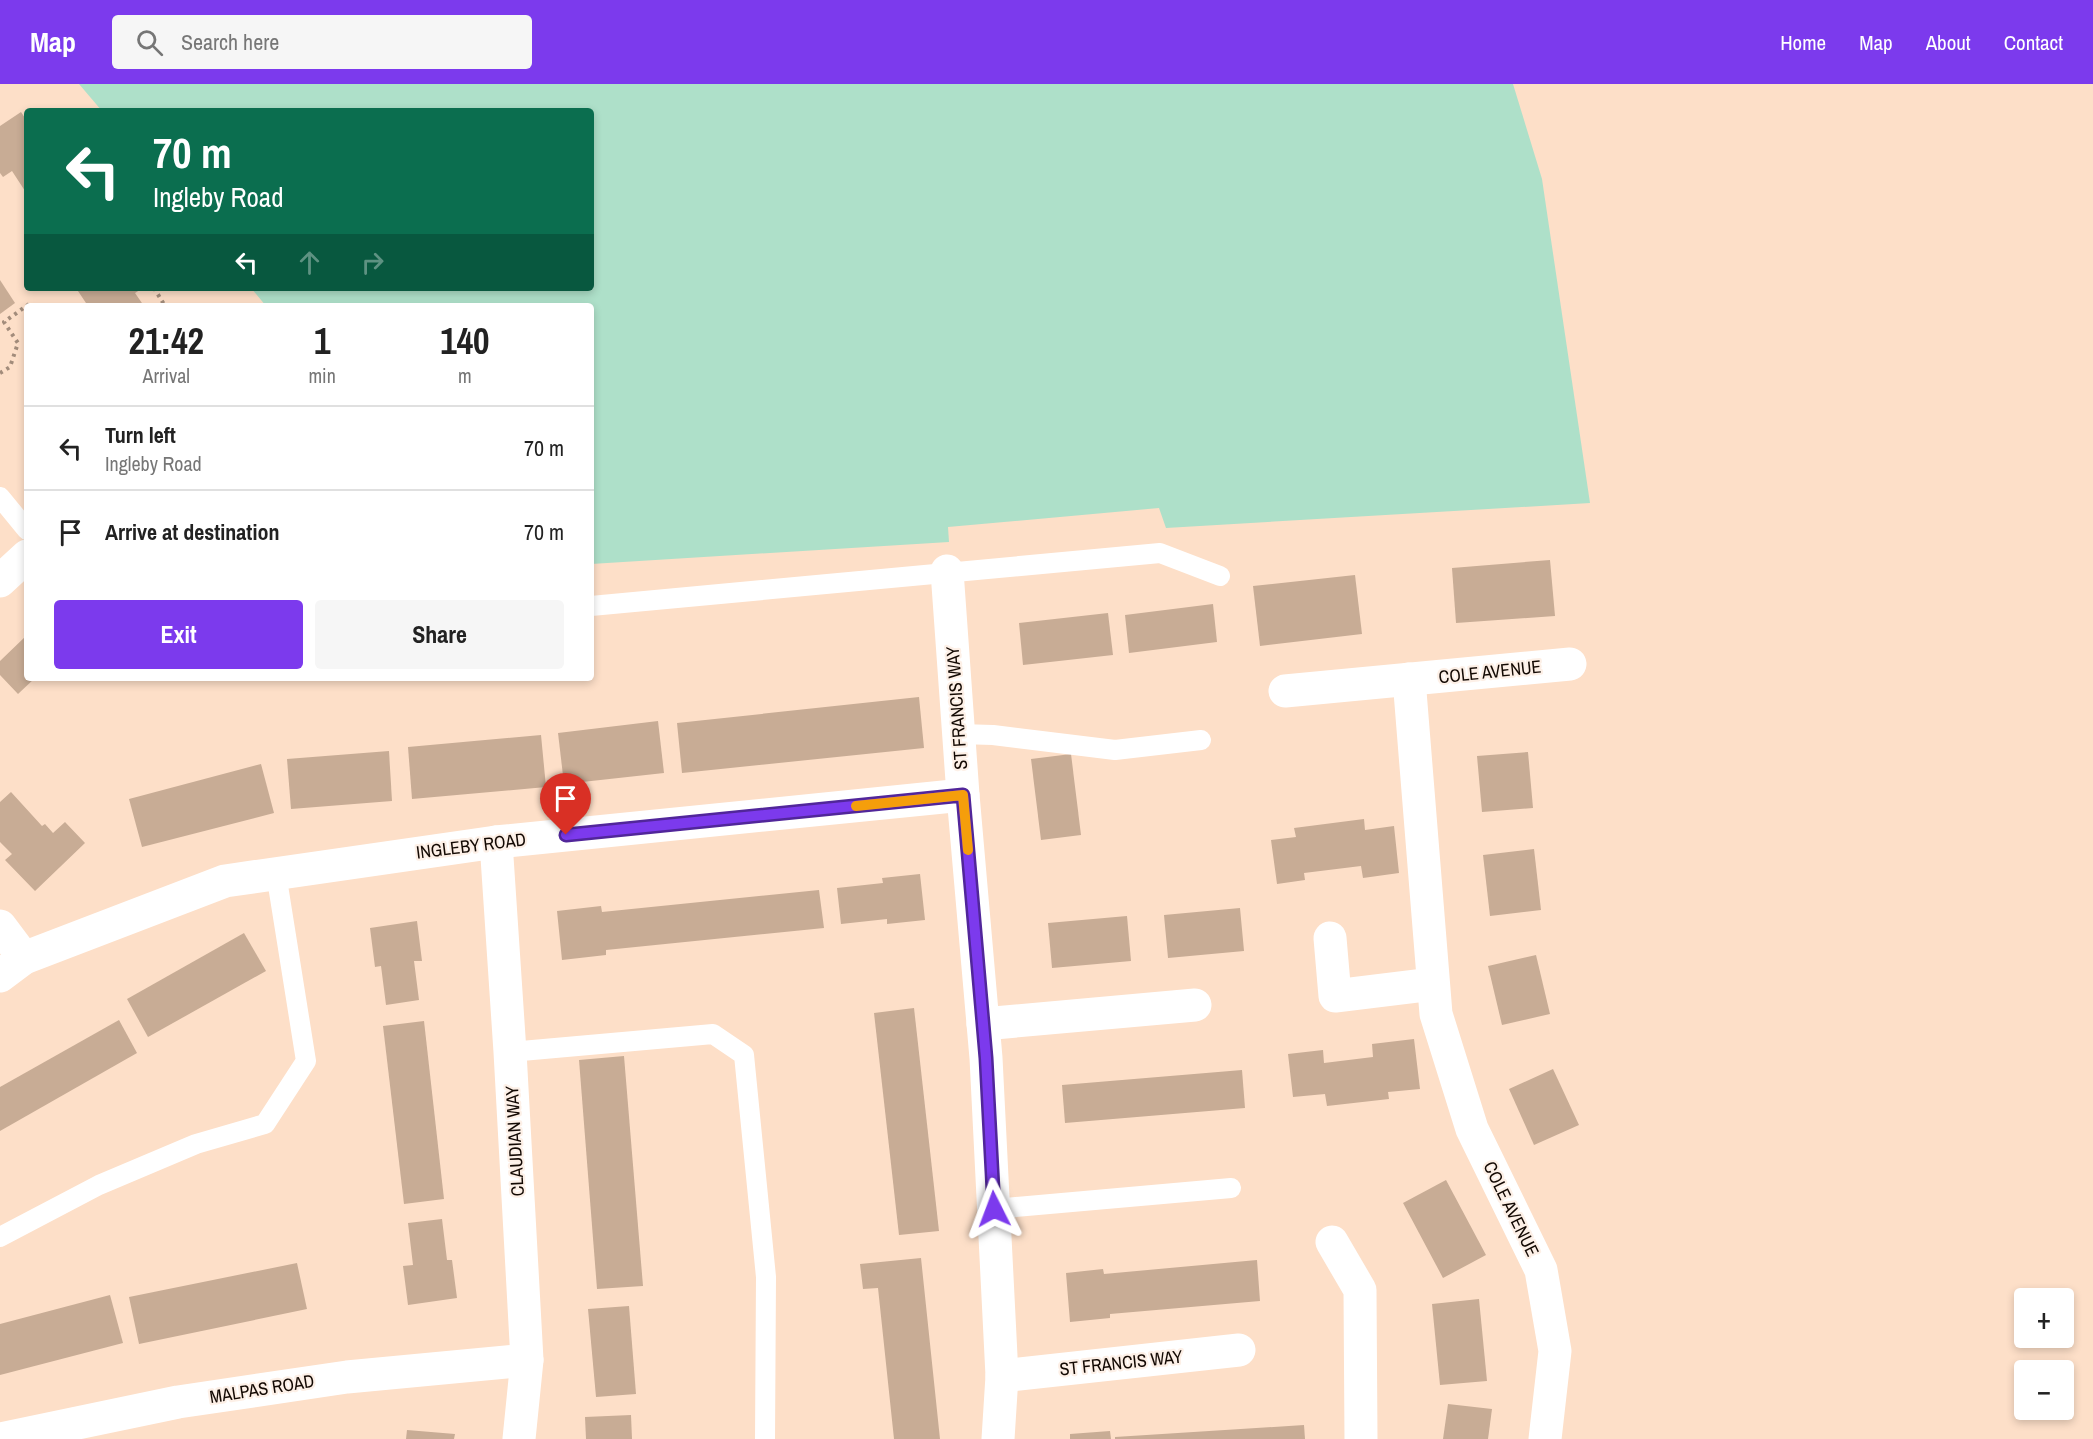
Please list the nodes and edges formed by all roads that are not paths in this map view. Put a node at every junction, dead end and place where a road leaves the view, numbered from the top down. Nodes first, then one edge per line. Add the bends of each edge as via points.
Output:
1 (0, 497) edge
2 (24, 526) edge
3 (24, 559) edge
4 (947, 572) junction
5 (1220, 576) dead end
6 (0, 581) edge
7 (594, 606) edge
8 (1570, 664) dead end
9 (1409, 679) junction
10 (1286, 691) dead end
11 (959, 734) junction
12 (1201, 740) dead end
13 (963, 795) junction
14 (496, 842) junction
15 (276, 873) junction
16 (0, 926) edge
17 (1330, 938) dead end
18 (12, 967) edge
19 (1433, 984) junction
20 (1195, 1005) dead end
21 (983, 1024) junction
22 (510, 1052) junction
23 (1231, 1188) dead end
24 (994, 1209) junction
25 (0, 1237) edge
26 (1332, 1242) dead end
27 (1239, 1350) dead end
28 (527, 1360) junction
29 (1002, 1376) junction
30 (1, 1439) edge
31 (519, 1439) edge
32 (765, 1439) edge
33 (998, 1439) edge
34 (1361, 1439) edge
35 (1545, 1439) edge

1 - 2 lane
3 - 6 street
4 - 5 lane via 1160,553
4 - 7 lane
4 - 11 street, ST FRANCIS WAY
8 - 9 street, COLE AVENUE
9 - 10 street, COLE AVENUE
9 - 19 street, COLE AVENUE
11 - 12 lane via 1115,750
11 - 13 street, ST FRANCIS WAY
13 - 14 street, INGLEBY ROAD
13 - 21 street, ST FRANCIS WAY
14 - 15 street, INGLEBY ROAD
14 - 22 street, CLAUDIAN WAY
15 - 18 street, INGLEBY ROAD via 225,881
15 - 25 lane via 306,1061 265,1124 195,1144 99,1185
16 - 18 street
17 - 19 street via 1335,996
19 - 35 street, COLE AVENUE via 1436,1014 1472,1129 1541,1270 1555,1351
20 - 21 street
21 - 24 street, ST FRANCIS WAY
22 - 28 street, CLAUDIAN WAY
22 - 32 lane via 713,1034 744,1055 765,1277
23 - 24 lane
24 - 29 street, ST FRANCIS WAY
26 - 34 street via 1360,1290
27 - 29 street, ST FRANCIS WAY
28 - 30 street, MALPAS ROAD via 335,1378 178,1402
28 - 31 street, CLAUDIAN WAY
29 - 33 street, ST FRANCIS WAY

